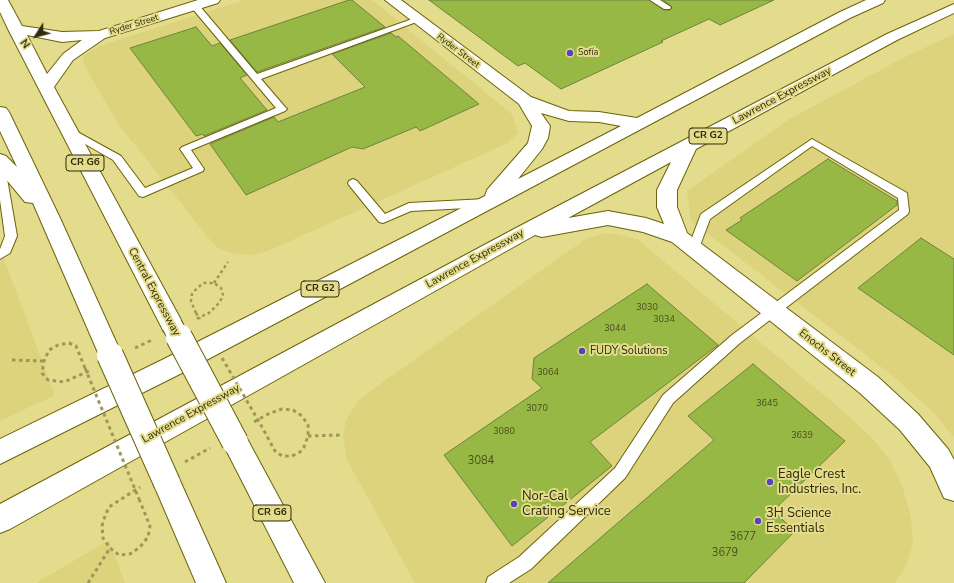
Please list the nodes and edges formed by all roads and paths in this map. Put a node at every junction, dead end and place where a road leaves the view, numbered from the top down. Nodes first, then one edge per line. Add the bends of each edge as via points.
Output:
1 (1, 0) edge
2 (214, 0) edge
3 (392, 0) edge
4 (654, 0) edge
5 (878, 0) edge
6 (195, 6) junction
7 (667, 8) dead end
8 (951, 9) edge
9 (418, 20) junction
10 (15, 29) junction
11 (100, 35) junction
12 (255, 78) junction
13 (45, 86) junction
14 (525, 101) junction
15 (0, 112) edge
16 (639, 124) junction
17 (68, 130) junction
18 (688, 146) junction
19 (0, 160) edge
20 (0, 167) edge
21 (353, 183) dead end
22 (487, 202) junction
23 (50, 218) junction
24 (523, 233) junction
25 (686, 243) junction
26 (0, 255) edge
27 (228, 262) dead end
28 (214, 283) dead end
29 (772, 310) junction
30 (196, 313) dead end
31 (204, 326) dead end
32 (219, 353) dead end
33 (12, 360) dead end
34 (44, 361) dead end
35 (85, 368) dead end
36 (341, 435) dead end
37 (308, 436) junction
38 (232, 438) junction
39 (0, 452) edge
40 (163, 478) junction
41 (954, 488) edge
42 (0, 519) edge
43 (110, 548) junction
44 (88, 583) edge
45 (211, 583) edge
46 (310, 583) edge
47 (494, 583) edge

1 - 10 highway, Central Expressway / CR G6
2 - 6 highway, Ryder Street
3 - 9 highway, Ryder Street
4 - 7 lane
5 - 16 highway, CR G2
6 - 11 highway, Ryder Street
6 - 12 lane
8 - 18 highway, Lawrence Expressway / CR G2 via 892,37
9 - 12 lane
9 - 14 highway, Ryder Street
10 - 11 highway via 62,37
10 - 13 highway, Central Expressway / CR G6
11 - 13 highway via 68,56
12 - 17 lane via 282,110 185,149 199,169 143,193 117,158
13 - 17 highway, Central Expressway / CR G6
14 - 16 highway via 569,116 599,117
14 - 22 highway via 541,126 539,138 536,145
15 - 23 highway
16 - 22 highway, CR G2
17 - 38 highway, Central Expressway / CR G6, bridge
18 - 24 highway, Lawrence Expressway / CR G2
18 - 25 highway via 667,190 667,207
19 - 23 highway
20 - 26 lane via 11,236 6,250
21 - 22 lane via 383,219 409,207
22 - 39 highway, CR G2 via 172,366
23 - 40 highway, bridge
24 - 25 highway via 608,218 646,225
24 - 42 highway, Lawrence Expressway / CR G2
25 - 29 highway, Enochs Street
25 - 29 lane via 705,217 812,142 903,196 904,211
27 - 28 path
29 - 41 highway, Enochs Street via 869,385 909,422 939,458
29 - 47 lane via 668,399 620,474 525,563
30 - 31 path, bridge
32 - 37 path, bridge via 275,451 282,456 292,456 300,452
33 - 34 path
35 - 43 path, bridge via 150,526 148,537 130,554 119,555
36 - 37 path
37 - 38 path via 308,424 302,416 293,410 282,409 268,414
38 - 40 path
38 - 46 highway, Central Expressway / CR G6
40 - 43 path via 109,507 104,516 102,532
40 - 45 highway
43 - 44 path

